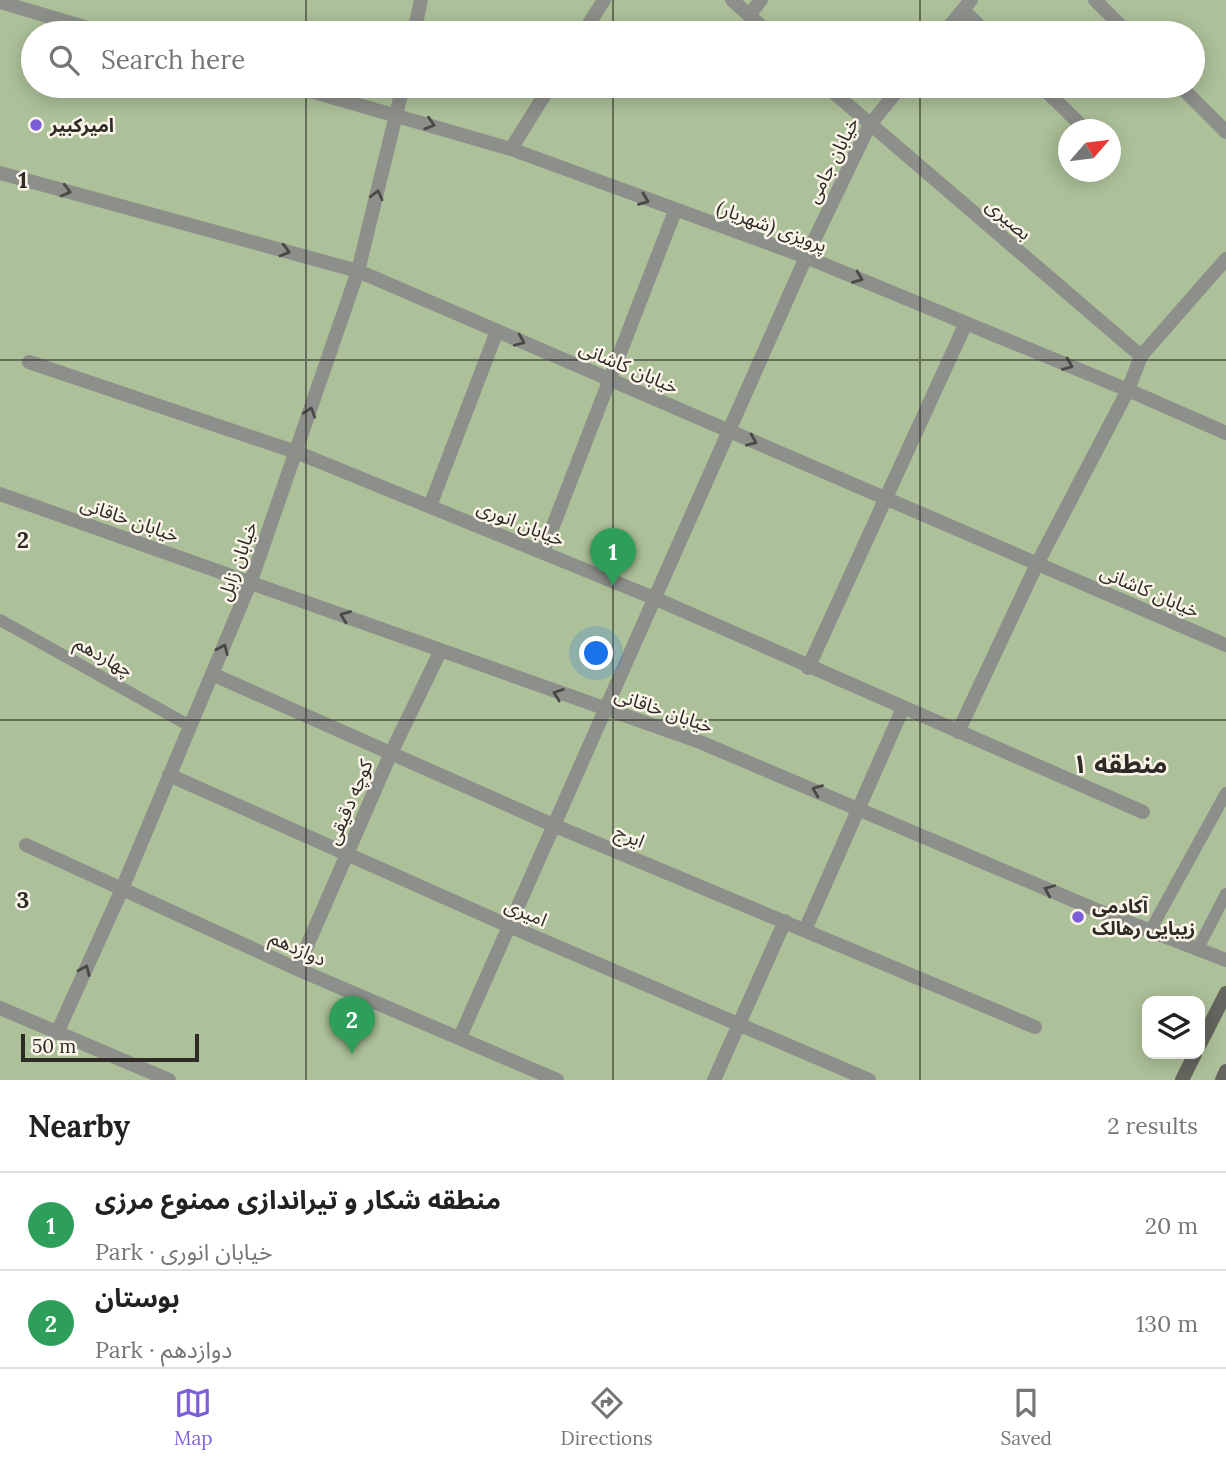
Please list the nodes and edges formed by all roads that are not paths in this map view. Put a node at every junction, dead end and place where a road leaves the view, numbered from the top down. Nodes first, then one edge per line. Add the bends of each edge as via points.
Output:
1 (421, 0) edge
2 (604, 0) edge
3 (732, 0) edge
4 (761, 0) edge
5 (1096, 0) edge
6 (0, 2) edge
7 (967, 5) edge
8 (749, 15) junction
9 (64, 21) edge
10 (417, 21) edge
11 (591, 21) edge
12 (756, 21) edge
13 (954, 21) edge
14 (978, 21) edge
15 (1116, 21) edge
16 (338, 98) edge
17 (400, 98) edge
18 (543, 98) edge
19 (839, 98) edge
20 (891, 98) edge
21 (1053, 98) edge
22 (1192, 98) edge
23 (397, 114) junction
24 (1075, 119) edge
25 (869, 126) junction
26 (1226, 132) edge
27 (511, 149) junction
28 (0, 173) edge
29 (675, 211) junction
30 (806, 257) junction
31 (1226, 259) edge
32 (358, 271) junction
33 (966, 323) junction
34 (497, 331) junction
35 (1141, 356) junction
36 (30, 362) dead end
37 (610, 380) junction
38 (1128, 390) junction
39 (728, 431) junction
40 (1226, 433) edge
41 (296, 452) junction
42 (0, 494) edge
43 (885, 499) junction
44 (430, 506) junction
45 (542, 552) junction
46 (1037, 564) junction
47 (251, 581) junction
48 (654, 598) junction
49 (0, 620) edge
50 (1226, 645) edge
51 (440, 652) junction
52 (808, 668) junction
53 (212, 674) junction
54 (903, 708) junction
55 (604, 710) junction
56 (190, 726) junction
57 (958, 732) junction
58 (391, 753) junction
59 (169, 775) junction
60 (1226, 793) edge
61 (860, 808) junction
62 (1143, 812) dead end
63 (553, 825) junction
64 (26, 845) dead end
65 (348, 854) junction
66 (122, 889) junction
67 (1226, 894) edge
68 (785, 921) junction
69 (509, 926) junction
70 (805, 930) junction
71 (1150, 931) junction
72 (1197, 950) junction
73 (1226, 960) edge
74 (297, 969) junction
75 (1226, 993) edge
76 (0, 1008) edge
77 (739, 1024) junction
78 (1035, 1027) dead end
79 (57, 1032) junction
80 (1205, 1034) edge
81 (460, 1037) junction
82 (1192, 1059) edge
83 (1226, 1071) edge
84 (169, 1080) edge
85 (557, 1080) edge
86 (714, 1080) edge
87 (869, 1080) edge
88 (1182, 1080) edge
89 (1222, 1080) edge

1 - 10 street
2 - 11 street
3 - 8 street
4 - 8 street
5 - 15 street
6 - 9 street
7 - 13 street
7 - 14 street
8 - 12 street
16 - 23 street, پرویزی (شهریار)
17 - 23 street, خیابان زابل
18 - 27 street
19 - 25 street, بصیری
20 - 25 street, خیابان جامی
21 - 24 street
22 - 26 street
23 -> 27 street, پرویزی (شهریار)
32 -> 23 street, خیابان زابل
25 - 30 street, خیابان جامی
25 - 35 street, بصیری
27 -> 29 street, پرویزی (شهریار)
28 -> 32 street, خیابان کاشانی
29 - 30 street, پرویزی (شهریار)
29 - 37 street
30 -> 33 street, پرویزی (شهریار)
30 - 39 street, خیابان جامی
31 - 35 street
32 - 34 street, خیابان کاشانی
41 -> 32 street, خیابان زابل
33 -> 38 street, پرویزی (شهریار)
33 - 43 street
34 -> 37 street, خیابان کاشانی
34 - 44 street
35 - 38 street
36 - 41 street, خیابان انوری
37 - 39 street, خیابان کاشانی
37 - 45 street
38 - 40 street, پرویزی (شهریار)
38 - 46 street
39 -> 43 street, خیابان کاشانی
39 - 48 street, خیابان جامی
41 - 44 street, خیابان انوری
41 - 47 street, خیابان زابل
42 - 47 street, خیابان خاقانی
43 - 46 street, خیابان کاشانی
43 - 52 street
44 - 45 street, خیابان انوری
45 - 48 street, خیابان انوری
46 - 50 street, خیابان کاشانی
46 - 57 street
51 -> 47 street, خیابان خاقانی
53 -> 47 street, خیابان زابل
48 - 52 street, خیابان انوری
48 - 55 street, خیابان جامی
49 - 56 lane, چهاردهم
55 -> 51 street, خیابان خاقانی
51 - 58 street, کوچه دقیقی
52 - 54 street, خیابان انوری
53 - 56 street, خیابان زابل
53 - 58 street, ایرج
54 - 57 street, خیابان انوری
54 - 61 street
61 -> 55 street, خیابان خاقانی via 700,742
55 - 63 street, خیابان جامی
56 - 59 street, خیابان زابل
57 - 62 street, خیابان انوری
58 - 63 street, ایرج
58 - 65 street, کوچه دقیقی
59 - 65 street, امیری
59 - 66 street, خیابان زابل
60 - 71 lane
61 - 70 street
71 -> 61 street, خیابان خاقانی
63 - 68 street, ایرج
63 - 69 street, خیابان جامی
64 - 66 street, دوازدهم
65 - 69 street, امیری
65 - 74 street, کوچه دقیقی
66 - 74 street, دوازدهم
79 -> 66 street, خیابان زابل
67 - 72 lane
68 - 70 street, ایرج
68 - 77 street
69 - 77 street, امیری
69 - 81 street, خیابان جامی
70 - 78 street, ایرج
71 - 72 street, خیابان خاقانی
72 - 73 street, خیابان خاقانی
74 - 81 street, دوازدهم
75 - 80 main road
76 - 79 street
77 - 86 street
77 - 87 street, امیری
79 - 84 street
81 - 85 street, دوازدهم
82 - 88 main road
83 - 89 main road

